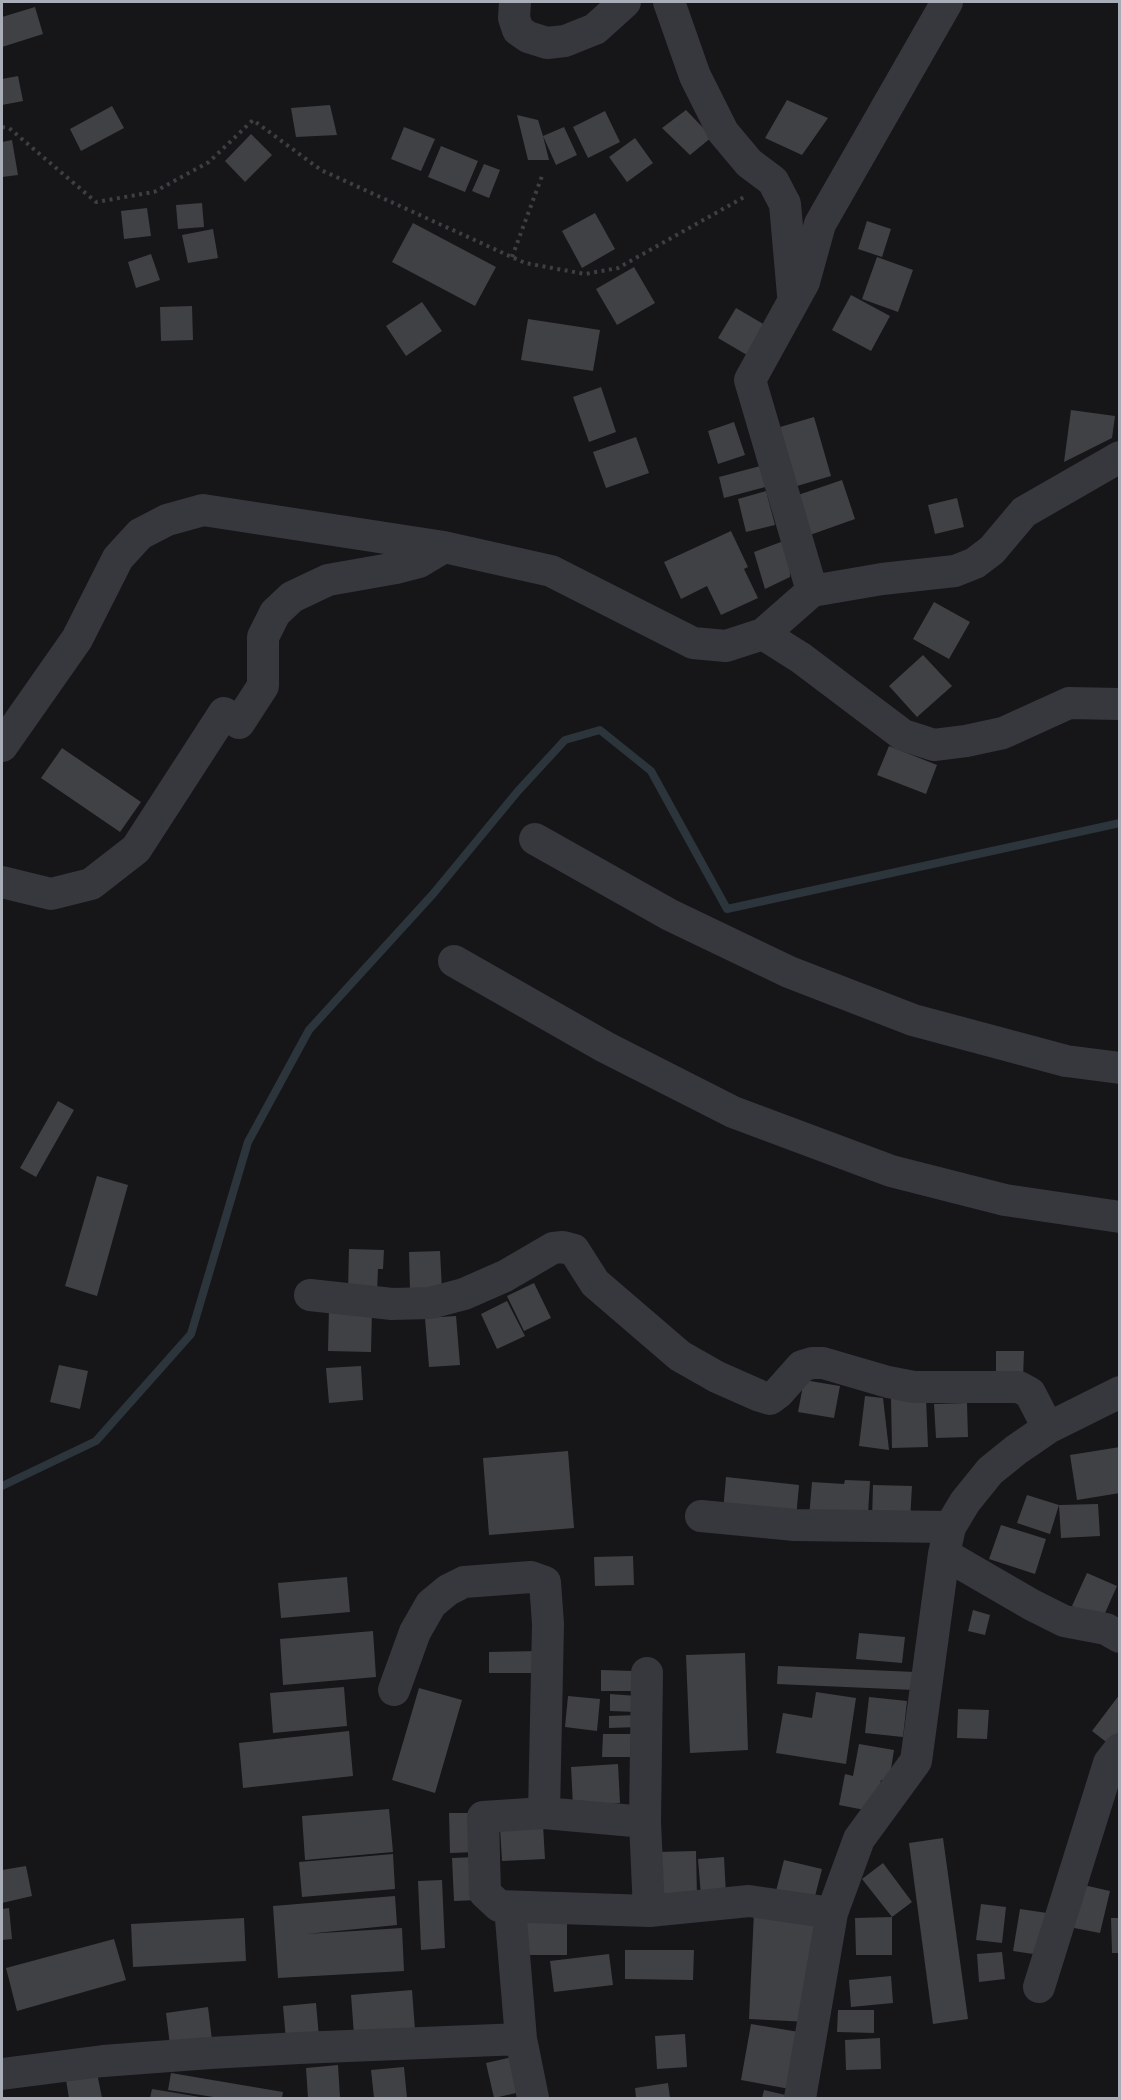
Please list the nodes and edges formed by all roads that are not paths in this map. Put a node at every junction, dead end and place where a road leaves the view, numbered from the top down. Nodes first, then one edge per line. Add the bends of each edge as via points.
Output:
1 (515, 2) edge
2 (626, 2) edge
3 (669, 2) edge
4 (946, 2) edge
5 (794, 300) junction
6 (1119, 457) edge
7 (444, 547) junction
8 (812, 591) junction
9 (763, 634) junction
10 (1119, 704) edge
11 (2, 746) edge
12 (535, 839) dead end
13 (2, 882) edge
14 (454, 961) dead end
15 (1119, 1068) edge
16 (1119, 1217) edge
17 (310, 1295) dead end
18 (1119, 1392) edge
19 (1048, 1428) junction
20 (701, 1516) dead end
21 (947, 1541) junction
22 (1119, 1637) edge
23 (647, 1672) dead end
24 (394, 1690) dead end
25 (1116, 1760) edge
26 (544, 1813) junction
27 (645, 1822) junction
28 (510, 1907) junction
29 (649, 1911) junction
30 (832, 1913) junction
31 (1039, 1987) dead end
32 (521, 2039) junction
33 (2, 2074) edge
34 (533, 2098) edge
35 (800, 2098) edge

1 - 2 street via 518,30 547,43 565,41 595,29
3 - 5 street via 695,76 723,132 749,163 773,181 785,204
4 - 5 street via 820,224 804,282
5 - 8 street via 750,380
6 - 8 street via 1024,512 992,550 975,563 955,571
7 - 9 street via 551,570 693,643 726,646
7 - 11 street via 203,510 167,520 140,534 118,558 77,639
7 - 13 street via 419,562 328,580 292,597 275,613 263,637 263,686 231,718 136,849 91,884 51,894
8 - 9 street
9 - 10 street via 903,735 934,745 1003,733 1069,702
12 - 15 street via 670,915 789,972 913,1020 1066,1061
14 - 16 street via 605,1047 743,1116 891,1171 1005,1200
17 - 19 street via 392,1304 430,1303 464,1294 553,1248 563,1247 574,1250 595,1283 680,1356 760,1396 770,1399 802,1366 823,1363 914,1387 1019,1387 1030,1393
18 - 19 street
19 - 21 street via 990,1471 965,1502
20 - 21 street
21 - 22 street via 1032,1605 1064,1621 1106,1629
21 - 30 street via 916,1761 859,1839
23 - 27 street
24 - 26 street via 415,1632 431,1604 448,1590 464,1582 531,1577 544,1582 548,1624
25 - 31 street
26 - 27 street
26 - 28 street via 483,1817 485,1893 500,1906
27 - 29 street
28 - 29 street
28 - 32 street
29 - 30 street via 748,1900
30 - 35 street
32 - 33 street via 232,2052 103,2061
32 - 34 street

